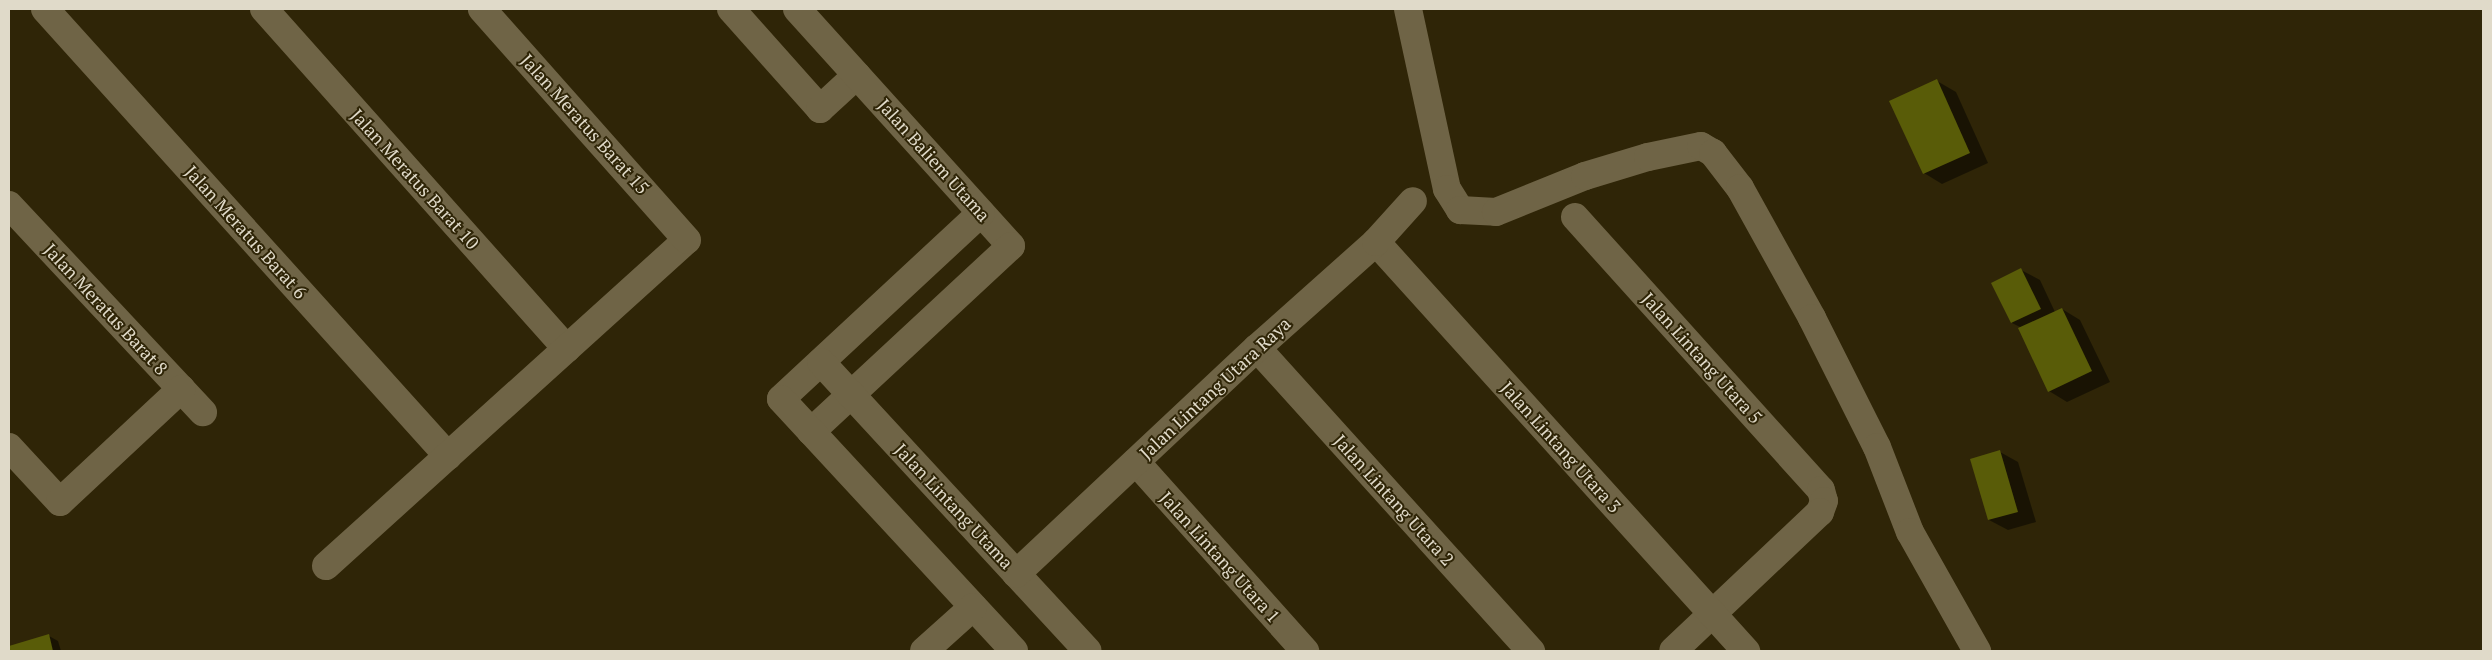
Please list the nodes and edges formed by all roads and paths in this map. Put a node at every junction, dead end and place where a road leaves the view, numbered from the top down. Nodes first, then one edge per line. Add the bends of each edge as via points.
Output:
1 (45, 9) edge
2 (264, 9) edge
3 (482, 9) edge
4 (731, 9) edge
5 (797, 9) edge
6 (1408, 9) edge
7 (857, 75) junction
8 (1413, 201) dead end
9 (9, 205) edge
10 (981, 213) junction
11 (1575, 217) dead end
12 (1376, 242) junction
13 (1257, 348) junction
14 (567, 350) junction
15 (821, 362) junction
16 (181, 389) junction
17 (851, 395) junction
18 (203, 412) dead end
19 (811, 432) junction
20 (9, 447) edge
21 (448, 456) junction
22 (1136, 462) junction
23 (326, 566) dead end
24 (1016, 574) junction
25 (973, 607) junction
26 (1712, 615) junction
27 (924, 651) edge
28 (1014, 651) edge
29 (1088, 651) edge
30 (1305, 651) edge
31 (1531, 651) edge
32 (1673, 651) edge
33 (1746, 651) edge
34 (1977, 651) edge

1 - 21 street, Jalan Meratus Barat 6
2 - 14 street, Jalan Meratus Barat 10
3 - 14 street, Jalan Meratus Barat 15 via 687,240
4 - 7 street via 820,109
5 - 7 street, Jalan Baliem Utama
6 - 34 street via 1447,189 1460,210 1496,212 1585,176 1648,157 1701,146 1712,153 1740,188 1812,318 1877,447 1910,532
7 - 10 street, Jalan Baliem Utama
8 - 12 street, Jalan Lintang Utara Raya
9 - 16 street, Jalan Meratus Barat 8
10 - 15 street
10 - 17 street, Jalan Baliem Utama via 1011,246
11 - 26 street, Jalan Lintang Utara 5 via 1821,490 1824,501 1820,512
12 - 13 street, Jalan Lintang Utara Raya
12 - 26 street, Jalan Lintang Utara 3
13 - 22 street, Jalan Lintang Utara Raya
13 - 31 street, Jalan Lintang Utara 2
14 - 21 street
15 - 17 street, Jalan Lintang Utama
15 - 19 street via 781,399
16 - 18 street, Jalan Meratus Barat 8
16 - 20 street via 60,502
17 - 19 street
17 - 24 street, Jalan Lintang Utama
19 - 25 street
21 - 23 street
22 - 24 street, Jalan Lintang Utara Raya
22 - 30 street, Jalan Lintang Utara 1
24 - 29 street, Jalan Lintang Utama
25 - 27 street
25 - 28 street
26 - 32 street
26 - 33 street, Jalan Lintang Utara 3

